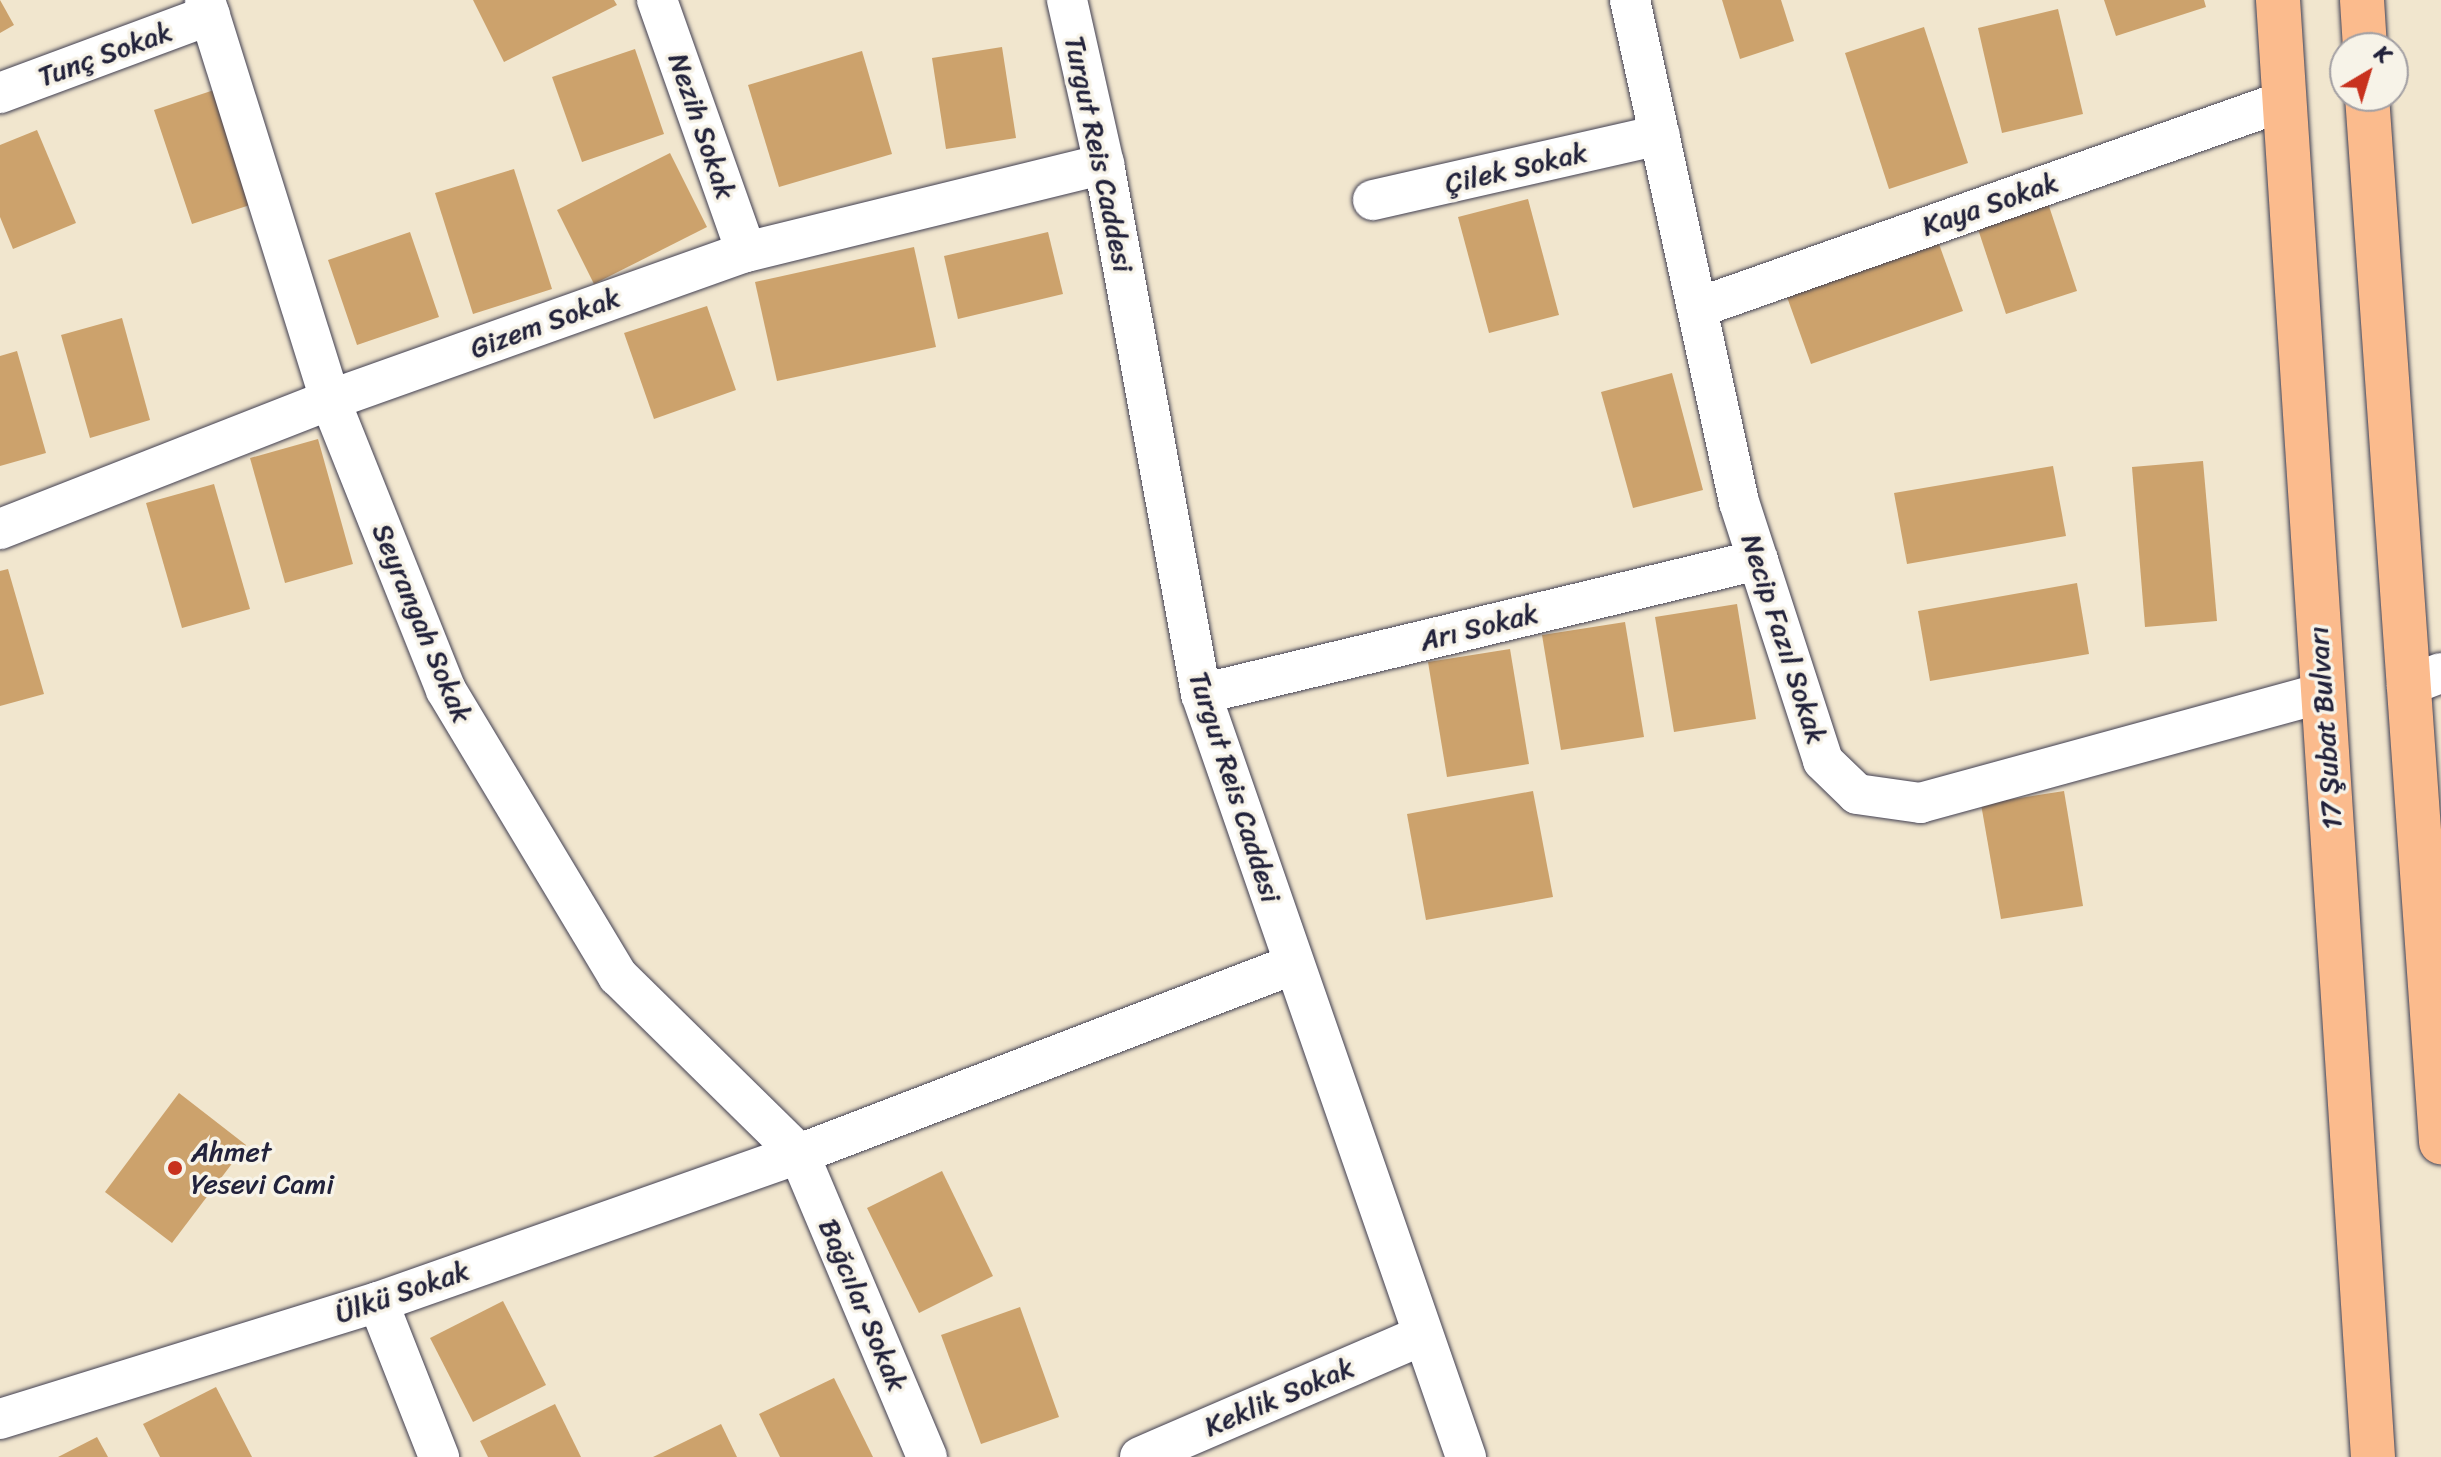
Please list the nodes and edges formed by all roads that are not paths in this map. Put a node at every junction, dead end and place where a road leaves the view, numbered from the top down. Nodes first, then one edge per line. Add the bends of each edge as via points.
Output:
1 (657, 0) edge
2 (1067, 0) edge
3 (1630, 0) edge
4 (2278, 0) edge
5 (2362, 0) edge
6 (207, 8) edge
7 (2364, 32) edge
8 (0, 93) edge
9 (2284, 101) junction
10 (2369, 112) edge
11 (1660, 135) junction
12 (1104, 164) junction
13 (1373, 200) dead end
14 (746, 252) junction
15 (1697, 308) junction
16 (330, 400) junction
17 (0, 529) edge
18 (1758, 560) junction
19 (2424, 680) edge
20 (2323, 693) junction
21 (1201, 694) junction
22 (1292, 965) junction
23 (2441, 1142) edge
24 (799, 1154) junction
25 (378, 1302) junction
26 (1418, 1337) junction
27 (0, 1419) edge
28 (439, 1457) edge
29 (927, 1457) edge
30 (1140, 1457) edge
31 (1466, 1457) edge
32 (2373, 1457) edge

1 - 14 street, Nezih Sokak
2 - 12 street, Turgut Reis Caddesi
3 - 11 street, Necip Fazıl Sokak
4 - 9 highway, 17 Şubat Bulvarı
5 - 7 highway
6 - 8 street, Tunç Sokak
6 - 16 street, Seyrangah Sokak
9 - 15 street, Kaya Sokak
9 - 20 highway, 17 Şubat Bulvarı
10 - 19 highway
11 - 13 street, Çilek Sokak
11 - 15 street, Necip Fazıl Sokak
12 - 14 street, Gizem Sokak
12 - 21 street, Turgut Reis Caddesi
14 - 16 street, Gizem Sokak
15 - 18 street, Necip Fazıl Sokak
16 - 17 street, Gizem Sokak
16 - 24 street, Seyrangah Sokak via 446,690 589,937 661,1024
18 - 20 street, Necip Fazıl Sokak via 1823,761 1857,794 1920,803
18 - 21 street, Arı Sokak
19 - 23 highway
20 - 32 highway, 17 Şubat Bulvarı
21 - 22 street, Turgut Reis Caddesi
22 - 24 street, Ülkü Sokak
22 - 26 street, Turgut Reis Caddesi
24 - 25 street, Ülkü Sokak
24 - 29 street, Bağcılar Sokak
25 - 27 street, Ülkü Sokak
25 - 28 street
26 - 30 street, Keklik Sokak
26 - 31 street, Turgut Reis Caddesi

